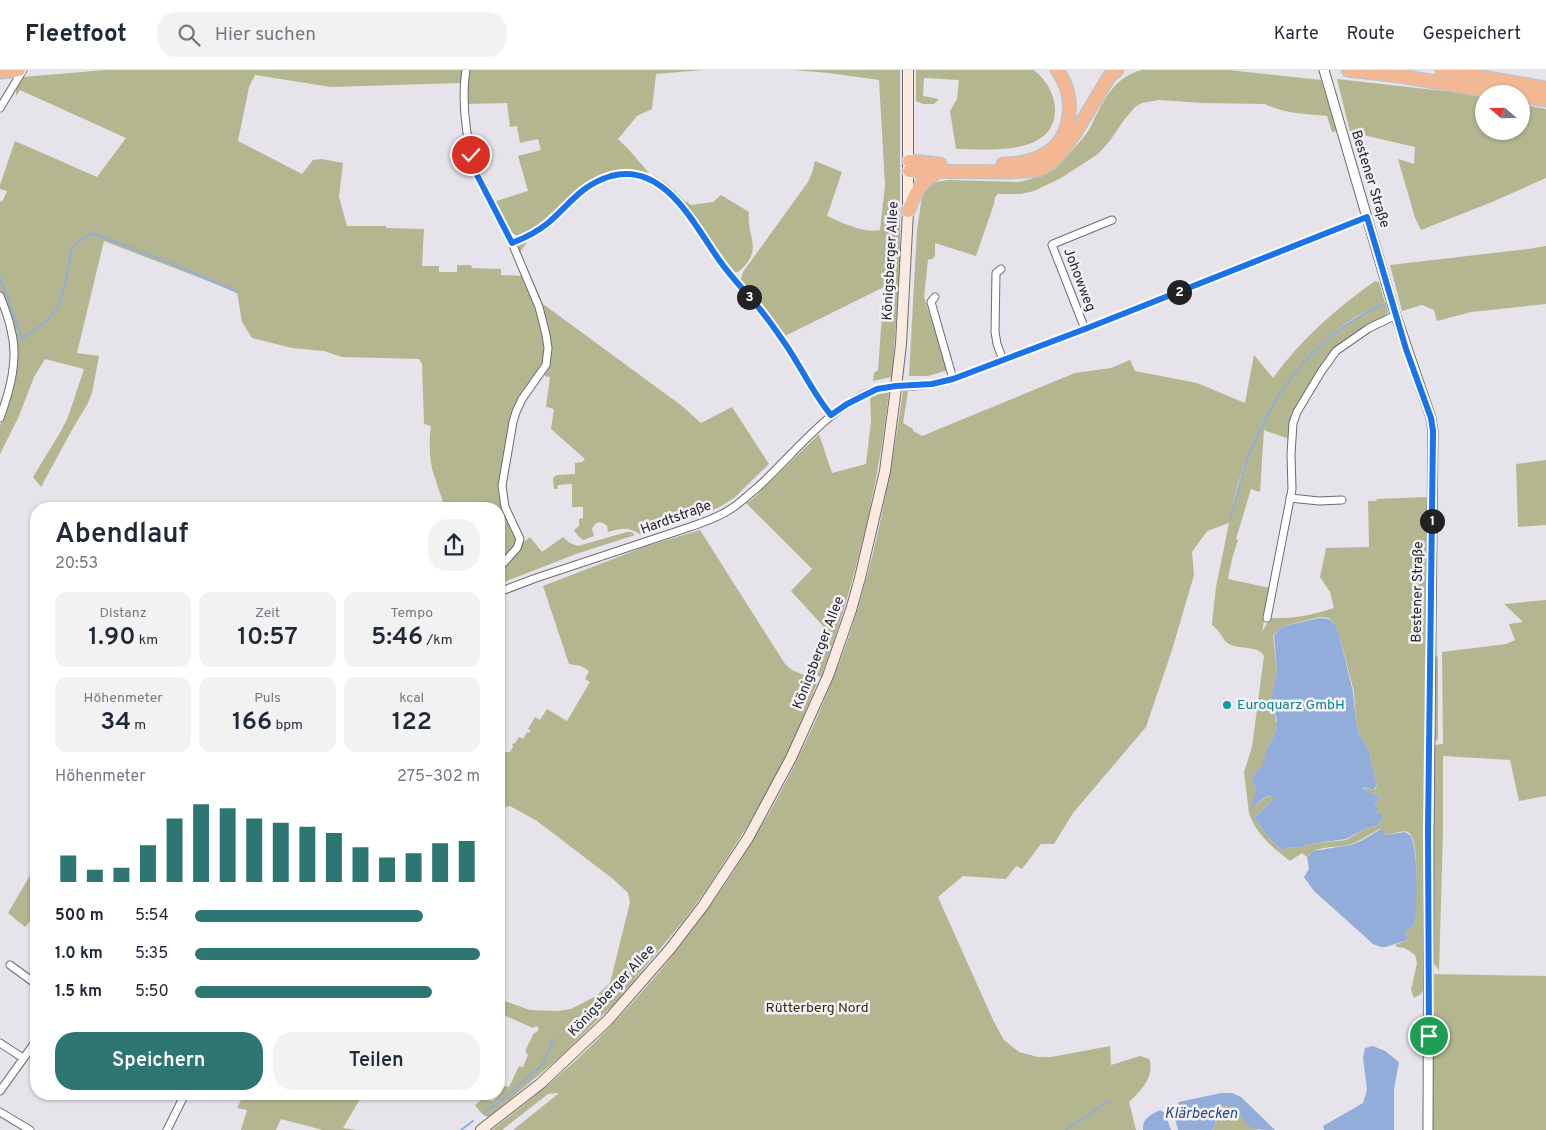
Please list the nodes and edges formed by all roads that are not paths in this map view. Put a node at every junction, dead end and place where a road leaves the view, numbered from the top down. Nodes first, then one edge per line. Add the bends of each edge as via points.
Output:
1 (19, 70) edge
2 (23, 70) edge
3 (466, 70) edge
4 (908, 70) edge
5 (1057, 70) edge
6 (1117, 70) edge
7 (1324, 70) edge
8 (1348, 70) edge
9 (1442, 70) edge
10 (0, 72) edge
11 (1475, 88) edge
12 (1546, 88) edge
13 (1530, 97) edge
14 (1546, 100) edge
15 (0, 108) edge
16 (909, 166) junction
17 (938, 172) junction
18 (908, 211) junction
19 (1367, 217) junction
20 (1112, 220) dead end
21 (512, 243) junction
22 (1001, 269) dead end
23 (0, 296) edge
24 (935, 297) dead end
25 (1395, 312) junction
26 (1085, 329) junction
27 (1003, 360) junction
28 (953, 379) junction
29 (831, 415) junction
30 (0, 418) edge
31 (1290, 498) junction
32 (1342, 500) dead end
33 (504, 502) edge
34 (505, 506) edge
35 (505, 561) edge
36 (505, 590) edge
37 (1267, 618) dead end
38 (10, 965) dead end
39 (30, 980) edge
40 (0, 1043) edge
41 (30, 1049) edge
42 (23, 1058) junction
43 (0, 1091) edge
44 (181, 1100) edge
45 (0, 1112) edge
46 (30, 1130) edge
47 (167, 1130) edge
48 (481, 1130) edge
49 (1428, 1130) edge

1 - 10 highway
2 - 15 street
3 - 21 street via 466,114 474,168
4 - 16 main road, Königsberger Allee
5 - 16 highway via 1070,103 1068,123 1055,147 1031,160 1013,164
6 - 17 highway via 1109,77 1074,135 1050,164 1039,170
7 - 19 street, Bestener Straße
8 - 11 highway
9 - 12 highway
13 - 14 highway
16 - 17 highway
16 - 18 main road, Königsberger Allee
17 - 18 highway via 923,181
18 - 48 main road, Königsberger Allee via 901,344 885,471 851,610 828,676 791,758 748,838 670,950 608,1020 540,1084
19 - 25 street, Bestener Straße
19 - 26 street, Hardtstraße
20 - 26 street, Johowweg via 1052,245
21 - 29 street via 540,229 578,192 594,182 610,176 629,175 659,184 674,197 721,264 766,316
21 - 33 street via 542,316 548,359 516,412 502,486
22 - 27 street via 996,273 995,332
23 - 30 street via 12,330 15,359
24 - 28 street via 931,302
25 - 31 street via 1336,351 1297,412 1291,454
25 - 49 street, Bestener Straße via 1433,431
26 - 27 street, Hardtstraße
27 - 28 street, Hardtstraße
28 - 29 street, Hardtstraße, bridge via 877,389
29 - 36 street, Hardtstraße via 730,510 690,527
31 - 32 street via 1319,502
31 - 37 street
34 - 35 street via 520,539
38 - 39 street
40 - 42 street
41 - 42 street
42 - 43 street
44 - 47 street
45 - 46 street

